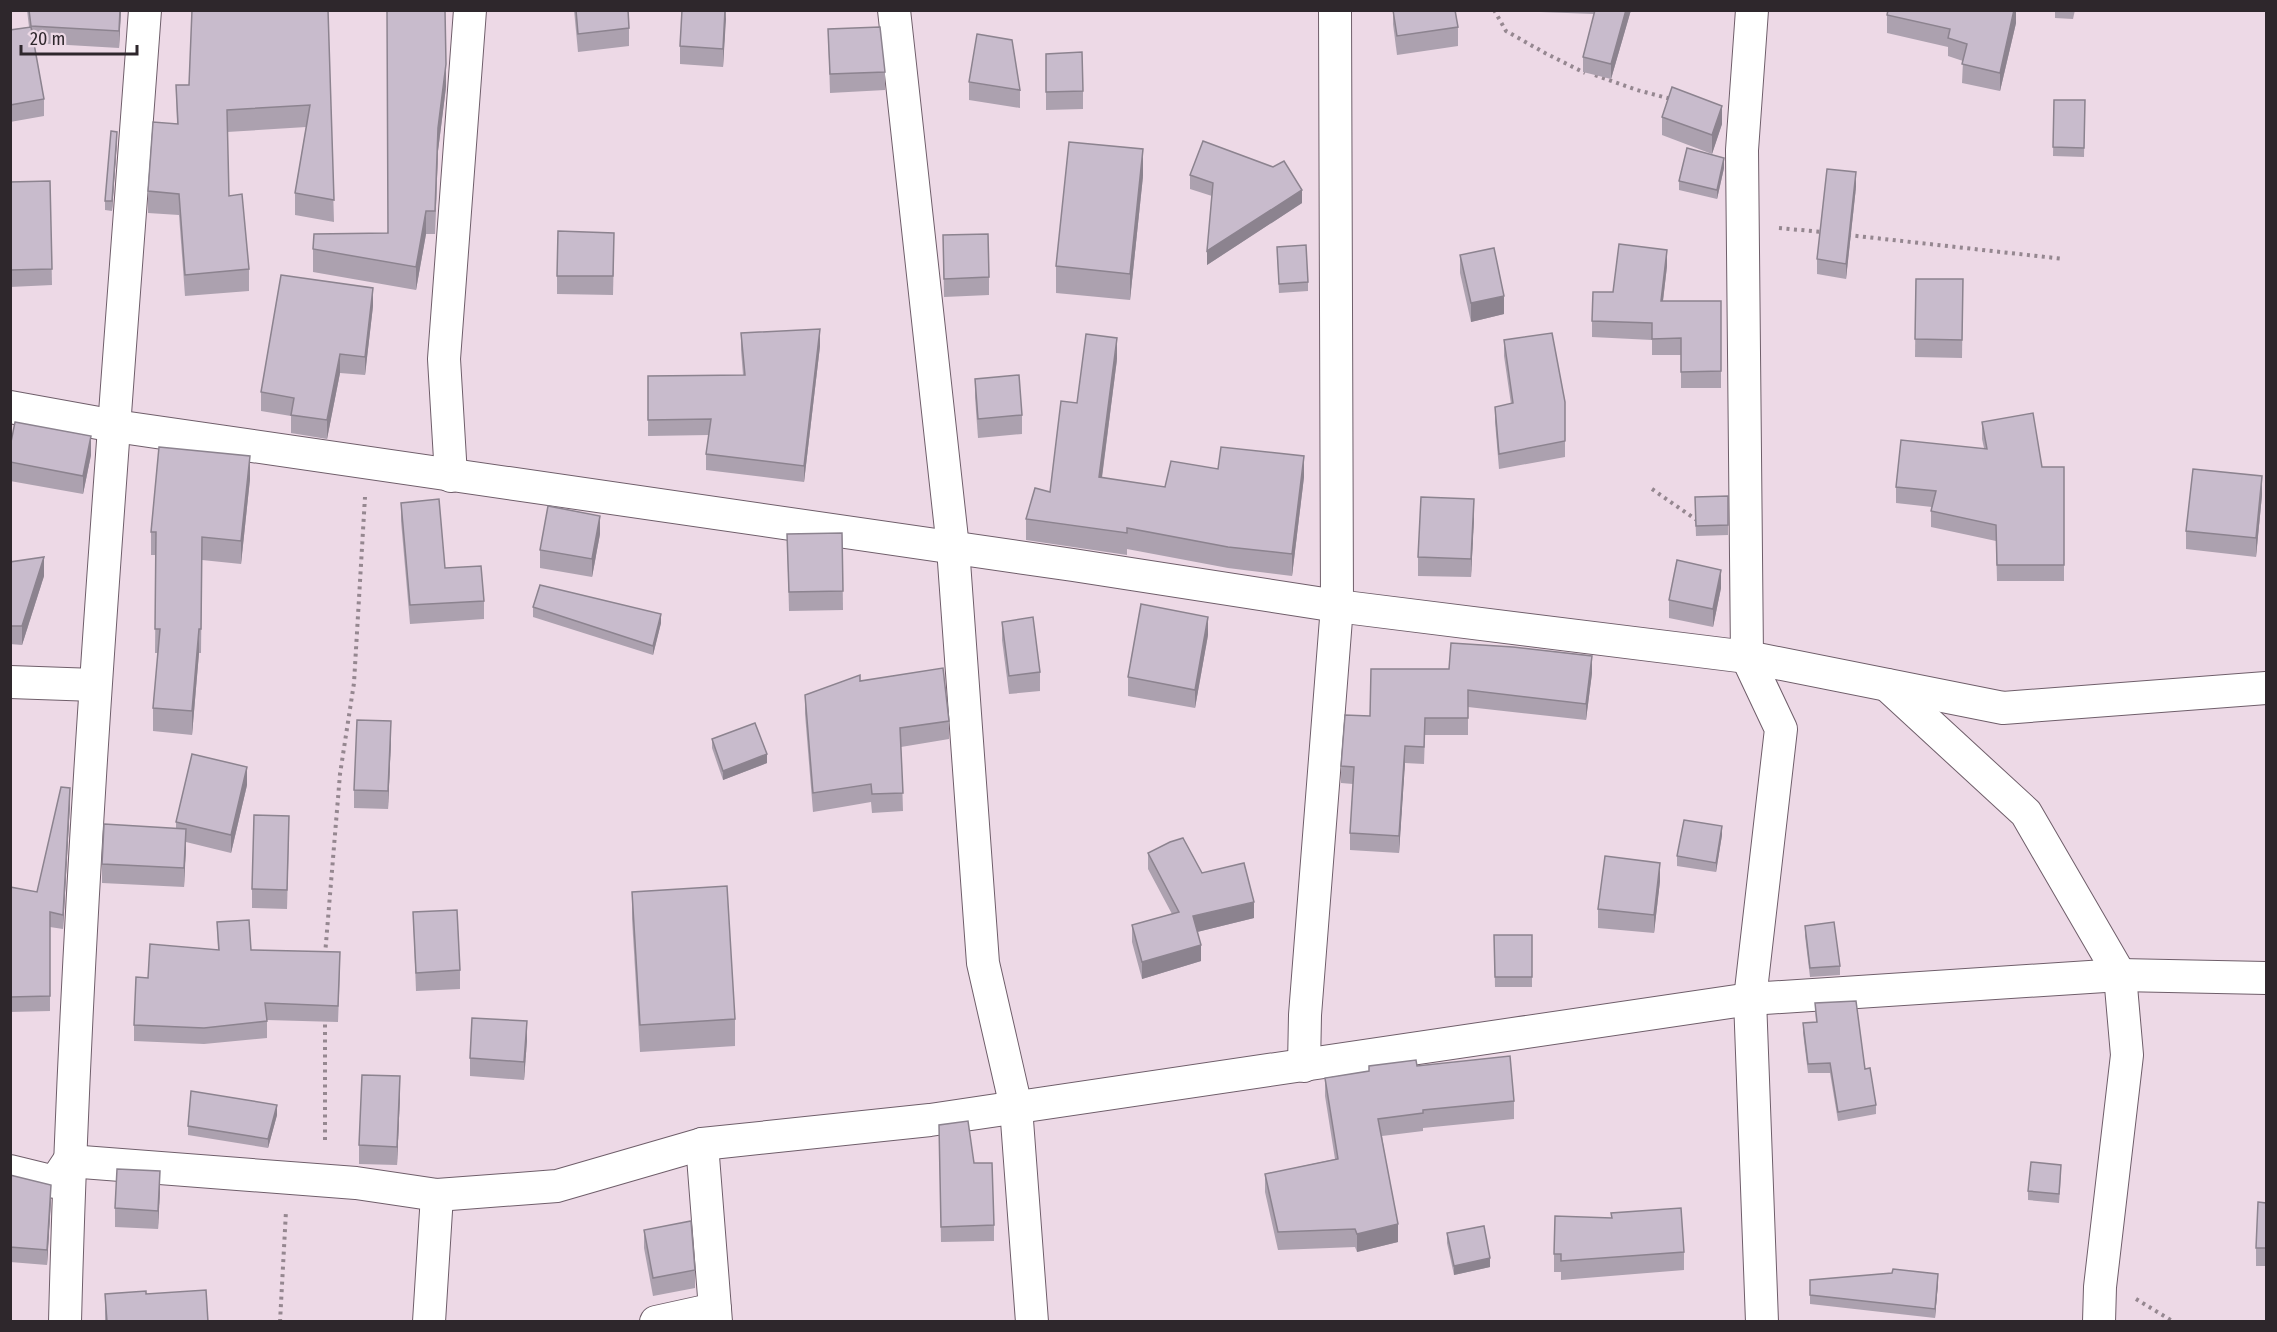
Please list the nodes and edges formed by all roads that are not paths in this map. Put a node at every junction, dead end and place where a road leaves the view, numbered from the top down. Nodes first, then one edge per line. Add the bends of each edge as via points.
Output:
1 (145, 10) edge
2 (470, 10) edge
3 (894, 10) edge
4 (1335, 10) edge
5 (1752, 10) edge
6 (10, 407) edge
7 (115, 426) junction
8 (451, 476) junction
9 (953, 548) junction
10 (1337, 606) junction
11 (1747, 657) junction
12 (10, 682) edge
13 (1886, 684) junction
14 (95, 685) junction
15 (2266, 688) edge
16 (2120, 975) junction
17 (2266, 978) edge
18 (1750, 999) junction
19 (1304, 1066) junction
20 (1016, 1107) junction
21 (702, 1144) junction
22 (69, 1161) junction
23 (10, 1171) edge
24 (437, 1196) junction
25 (716, 1315) edge
26 (65, 1322) edge
27 (429, 1322) edge
28 (656, 1322) edge
29 (1032, 1322) edge
30 (1762, 1322) edge
31 (2099, 1322) edge

1 - 7 street
2 - 8 street via 444,359
3 - 9 street
4 - 10 street
5 - 11 street via 1742,150
6 - 7 street
7 - 8 street
7 - 14 street
8 - 9 street
9 - 10 street
9 - 20 street via 983,963
10 - 11 street
10 - 19 street
11 - 13 street
11 - 18 street via 1781,729
12 - 14 street
13 - 15 street via 2003,708
13 - 16 street via 2026,813
14 - 22 street
16 - 17 street
16 - 18 street
16 - 31 street via 2127,1054
18 - 19 street
18 - 30 street
19 - 20 street
20 - 21 street
20 - 29 street
21 - 24 street via 557,1186
21 - 25 street
22 - 23 street via 55,1182
22 - 24 street via 325,1181
22 - 26 street
24 - 27 street
25 - 28 street

